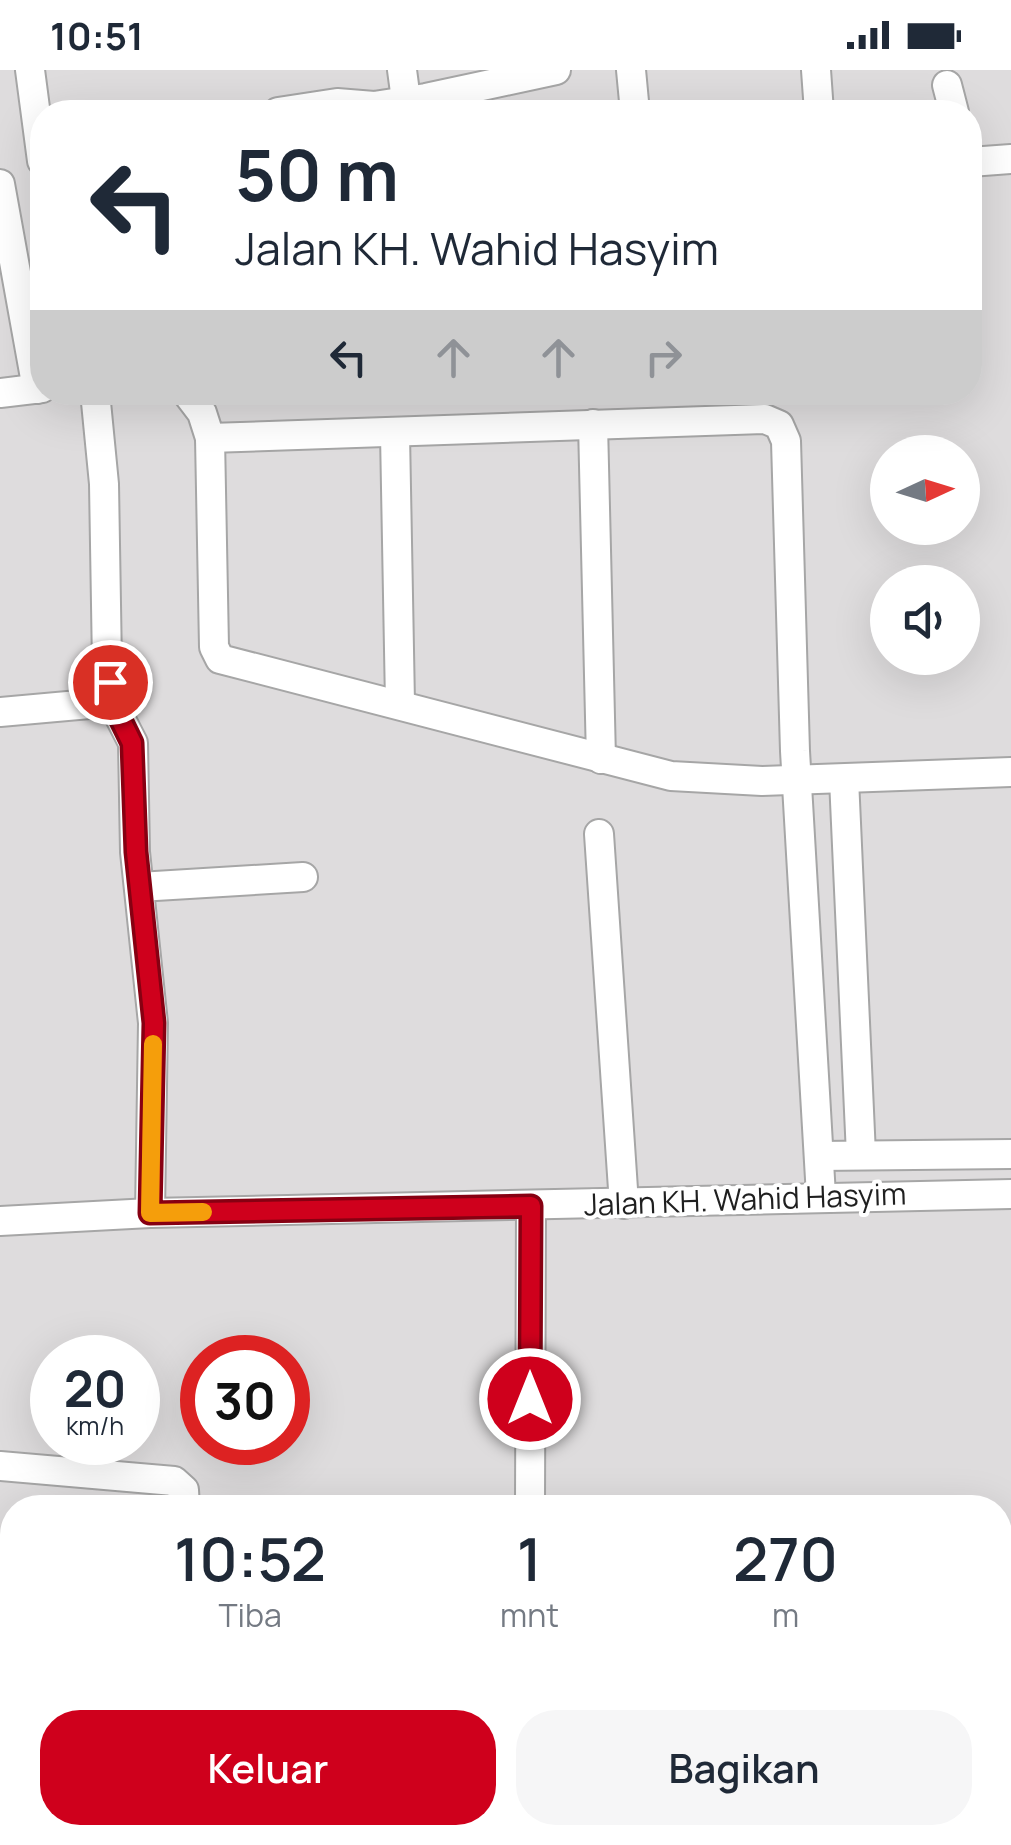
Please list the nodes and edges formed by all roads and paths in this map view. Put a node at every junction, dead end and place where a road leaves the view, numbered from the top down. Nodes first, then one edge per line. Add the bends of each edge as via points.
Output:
1 (30, 70) edge
2 (402, 70) edge
3 (556, 70) edge
4 (630, 70) edge
5 (816, 70) edge
6 (946, 84) dead end
7 (34, 100) edge
8 (399, 100) edge
9 (421, 100) edge
10 (634, 100) edge
11 (817, 100) edge
12 (951, 100) edge
13 (1011, 159) edge
14 (982, 161) edge
15 (0, 184) edge
16 (30, 337) edge
17 (30, 389) edge
18 (0, 393) edge
19 (96, 405) edge
20 (196, 405) edge
21 (593, 424) junction
22 (395, 434) junction
23 (210, 438) junction
24 (112, 702) junction
25 (400, 703) junction
26 (0, 712) edge
27 (601, 759) junction
28 (1011, 772) edge
29 (844, 778) junction
30 (796, 780) junction
31 (599, 834) dead end
32 (303, 876) dead end
33 (139, 886) junction
34 (1011, 1154) edge
35 (861, 1155) junction
36 (819, 1156) junction
37 (1011, 1194) edge
38 (821, 1196) junction
39 (624, 1204) junction
40 (531, 1206) junction
41 (150, 1213) junction
42 (0, 1221) edge
43 (0, 1466) edge
44 (185, 1495) edge
45 (530, 1495) edge

1 - 7 street
2 - 8 street
3 - 9 street
4 - 10 street
5 - 11 street
6 - 12 street
13 - 14 street
15 - 16 street
17 - 18 street
19 - 24 street
20 - 23 street
21 - 22 street
21 - 27 street
21 - 30 street via 765,419 779,425 786,441
22 - 23 street
22 - 25 street
23 - 25 street via 216,654
24 - 26 street
24 - 33 street via 132,743
25 - 27 street
27 - 30 street via 671,776
28 - 29 street
29 - 30 street
29 - 35 street
30 - 36 street
31 - 39 street
32 - 33 street
33 - 41 street via 154,1023
34 - 35 street
35 - 36 street
36 - 38 street
37 - 38 street, Jalan KH. Wahid Hasyim
38 - 39 street, Jalan KH. Wahid Hasyim
39 - 40 street, Jalan KH. Wahid Hasyim
40 - 41 street, Jalan KH. Wahid Hasyim
40 - 45 street
41 - 42 street, Jalan KH. Wahid Hasyim
43 - 44 street via 174,1481

